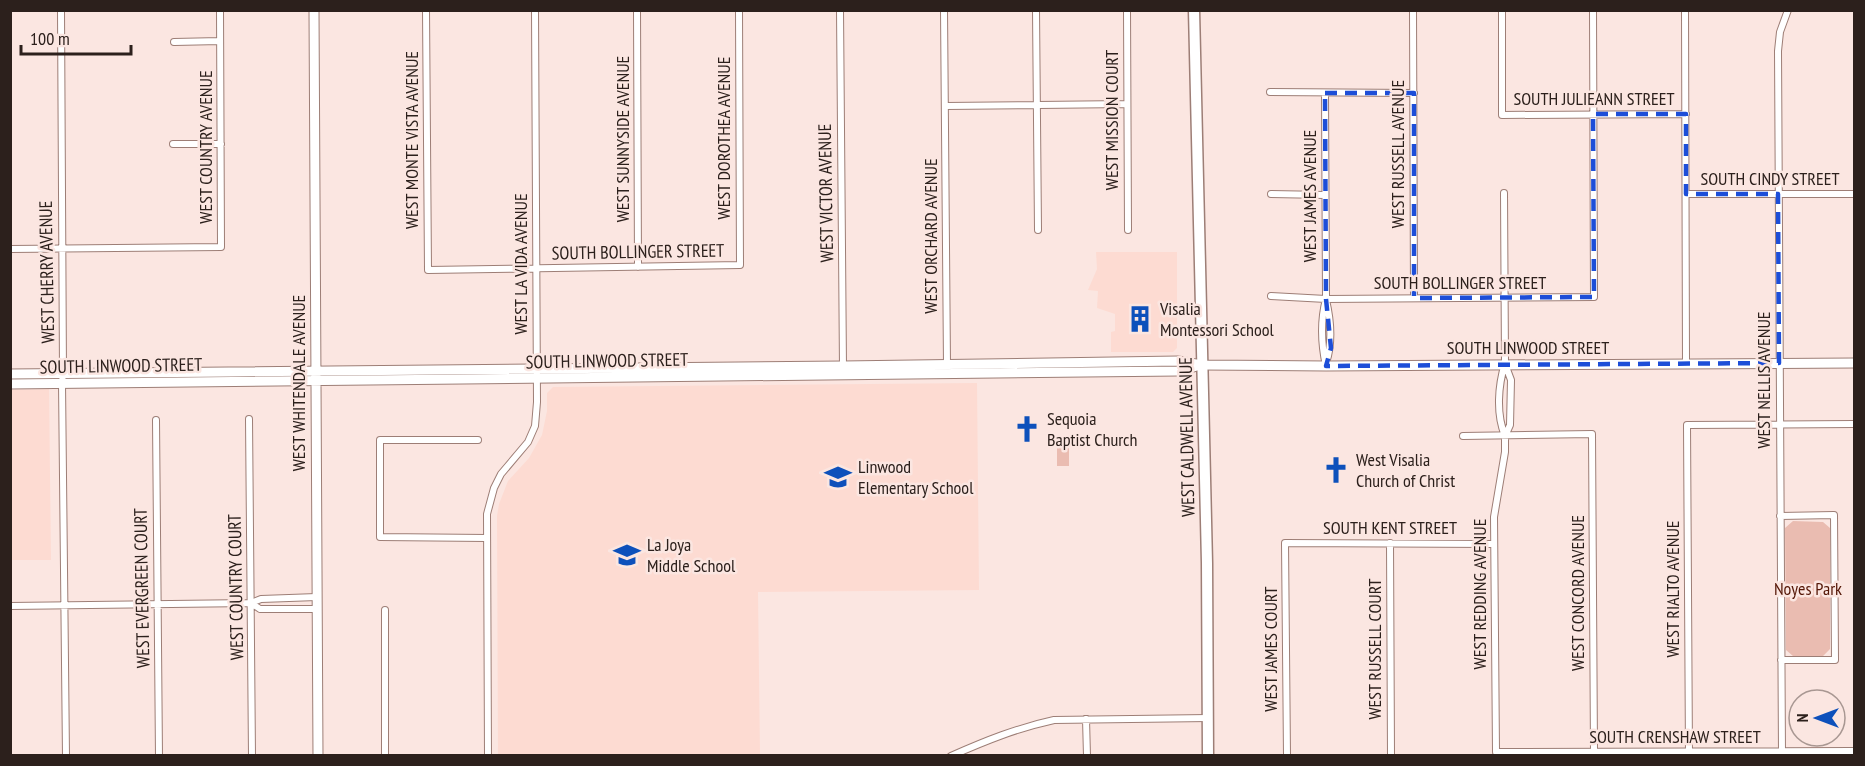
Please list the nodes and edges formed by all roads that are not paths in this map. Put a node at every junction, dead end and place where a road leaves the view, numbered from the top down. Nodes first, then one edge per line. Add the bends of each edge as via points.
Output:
1 (61, 10) edge
2 (220, 10) edge
3 (314, 10) edge
4 (426, 10) edge
5 (535, 10) edge
6 (637, 10) edge
7 (739, 10) edge
8 (840, 10) edge
9 (944, 10) edge
10 (1036, 10) edge
11 (1127, 10) edge
12 (1194, 10) edge
13 (1413, 10) edge
14 (1502, 10) edge
15 (1593, 10) edge
16 (1685, 10) edge
17 (1788, 10) edge
18 (220, 41) junction
19 (174, 42) dead end
20 (1270, 92) dead end
21 (1325, 93) junction
22 (1414, 93) junction
23 (1127, 104) junction
24 (1037, 105) junction
25 (945, 106) junction
26 (1593, 114) junction
27 (1686, 114) junction
28 (173, 144) dead end
29 (221, 144) junction
30 (1504, 193) dead end
31 (1271, 194) dead end
32 (1686, 194) junction
33 (1778, 194) junction
34 (1854, 194) edge
35 (1325, 195) junction
36 (1038, 230) dead end
37 (1128, 230) dead end
38 (10, 249) edge
39 (62, 250) junction
40 (740, 265) joint
41 (638, 267) junction
42 (537, 268) junction
43 (428, 270) joint
44 (1270, 296) dead end
45 (1414, 298) junction
46 (1505, 298) junction
47 (1326, 299) junction
48 (1505, 363) junction
49 (1779, 363) junction
50 (1854, 363) edge
51 (947, 364) junction
52 (1686, 364) junction
53 (1202, 365) junction
54 (1326, 366) junction
55 (746, 367) junction
56 (843, 370) junction
57 (10, 374) edge
58 (537, 374) junction
59 (893, 374) junction
60 (316, 376) junction
61 (668, 377) junction
62 (62, 378) junction
63 (10, 384) edge
64 (249, 419) dead end
65 (156, 420) dead end
66 (1854, 424) edge
67 (1779, 425) junction
68 (1463, 436) dead end
69 (1505, 436) junction
70 (478, 440) dead end
71 (1780, 516) junction
72 (487, 538) junction
73 (1285, 543) joint
74 (1390, 543) junction
75 (1494, 544) junction
76 (317, 597) junction
77 (251, 603) junction
78 (157, 605) junction
79 (10, 606) edge
80 (64, 606) junction
81 (317, 609) junction
82 (385, 610) dead end
83 (1780, 660) junction
84 (1209, 718) junction
85 (1086, 719) junction
86 (1854, 751) edge
87 (1496, 752) joint
88 (1594, 752) junction
89 (1689, 754) edge
90 (1781, 754) edge
91 (66, 756) edge
92 (159, 756) edge
93 (252, 756) edge
94 (318, 756) edge
95 (385, 756) edge
96 (488, 756) edge
97 (951, 756) edge
98 (1087, 756) edge
99 (1208, 756) edge
100 (1287, 756) edge
101 (1391, 756) edge

1 - 39 street, WEST CHERRY AVENUE
2 - 18 street, WEST COUNTRY AVENUE
3 - 60 street, WEST WHITENDALE AVENUE
4 - 43 street, WEST MONTE VISTA AVENUE
5 - 42 street, WEST LA VIDA AVENUE
6 - 41 street, WEST SUNNYSIDE AVENUE
7 - 40 street, WEST DOROTHEA AVENUE
8 - 56 street, WEST VICTOR AVENUE
9 - 25 street, WEST ORCHARD AVENUE
10 - 24 street
11 - 23 street, WEST MISSION COURT
12 - 53 main road, WEST CALDWELL AVENUE
13 - 22 street, WEST RUSSELL AVENUE
14 - 26 street, SOUTH JULIEANN STREET via 1502,115
15 - 26 street
16 - 27 street
17 - 33 street, WEST NELLIS AVENUE via 1778,51
18 - 19 street
18 - 29 street, WEST COUNTRY AVENUE
20 - 21 street
21 - 22 street
21 - 35 street, WEST JAMES AVENUE
22 - 45 street, WEST RUSSELL AVENUE
23 - 24 street
23 - 37 street, WEST MISSION COURT
24 - 25 street
24 - 36 street
25 - 51 street, WEST ORCHARD AVENUE
26 - 27 street, SOUTH JULIEANN STREET
26 - 46 street, SOUTH BOLLINGER STREET via 1594,297
27 - 32 street
28 - 29 street
29 - 39 street, WEST COUNTRY AVENUE via 221,247
30 - 46 street, WEST REDDING AVENUE
31 - 35 street
32 - 33 street, SOUTH CINDY STREET
32 - 52 street
33 - 34 street, SOUTH CINDY STREET
33 - 49 street, WEST NELLIS AVENUE
35 - 47 street, WEST JAMES AVENUE
38 - 39 street
39 - 62 street, WEST CHERRY AVENUE
40 - 41 street, SOUTH BOLLINGER STREET
41 - 42 street, SOUTH BOLLINGER STREET
42 - 43 street, SOUTH BOLLINGER STREET
42 - 58 street, WEST LA VIDA AVENUE
44 - 47 street, SOUTH BOLLINGER STREET
45 - 46 street, SOUTH BOLLINGER STREET
45 - 47 street, SOUTH BOLLINGER STREET
46 - 48 street, WEST REDDING AVENUE
47 - 54 street, WEST JAMES AVENUE via 1321,315 1321,346
48 - 52 street, SOUTH LINWOOD STREET
48 - 54 street, SOUTH LINWOOD STREET
48 - 69 street, WEST REDDING AVENUE via 1500,380 1500,423
48 - 69 street, WEST REDDING AVENUE via 1511,380 1510,425
49 - 50 street, SOUTH LINWOOD STREET
49 - 52 street, SOUTH LINWOOD STREET
49 - 67 street, WEST NELLIS AVENUE
51 - 53 street, SOUTH LINWOOD STREET via 1178,361
51 - 56 street, SOUTH LINWOOD STREET
51 - 59 street via 940,369
53 - 54 street, SOUTH LINWOOD STREET
53 - 59 street, SOUTH LINWOOD STREET via 1179,371
53 - 84 main road, WEST CALDWELL AVENUE
55 - 56 street, SOUTH LINWOOD STREET
55 - 58 street, SOUTH LINWOOD STREET
55 - 61 street via 674,372
56 - 59 street, SOUTH LINWOOD STREET
56 - 61 street, SOUTH LINWOOD STREET
57 - 62 street, SOUTH LINWOOD STREET
58 - 60 street, SOUTH LINWOOD STREET
58 - 61 street, SOUTH LINWOOD STREET
58 - 72 street, WEST LA VIDA AVENUE via 535,426 494,488 487,514
60 - 62 street, SOUTH LINWOOD STREET
60 - 76 street, WEST WHITENDALE AVENUE
62 - 63 street, SOUTH LINWOOD STREET
62 - 80 street, WEST CHERRY AVENUE
64 - 77 street, WEST COUNTRY COURT
65 - 78 street, WEST EVERGREEN COURT
66 - 67 street
67 - 71 street, WEST NELLIS AVENUE
67 - 89 street, WEST RIALTO AVENUE via 1687,425
68 - 69 street
69 - 75 street, WEST REDDING AVENUE
69 - 88 street, WEST CONCORD AVENUE via 1592,434
70 - 72 street via 380,440 380,537
71 - 83 street, WEST NELLIS AVENUE
71 - 83 street via 1834,515 1834,660
72 - 96 street, WEST LA VIDA AVENUE
73 - 74 street, SOUTH KENT STREET
73 - 100 street, WEST JAMES COURT
74 - 75 street, SOUTH KENT STREET
74 - 101 street, WEST RUSSELL COURT
75 - 87 street, WEST REDDING AVENUE
76 - 77 street via 261,599
76 - 81 street, WEST WHITENDALE AVENUE
77 - 78 street
77 - 81 street via 260,609
77 - 93 street, WEST COUNTRY COURT
78 - 80 street
78 - 92 street, WEST EVERGREEN COURT
79 - 80 street
80 - 91 street, WEST CHERRY AVENUE
81 - 94 street, WEST WHITENDALE AVENUE
82 - 95 street
83 - 90 street, WEST NELLIS AVENUE
84 - 85 street
84 - 99 main road, WEST CALDWELL AVENUE
85 - 97 street via 1030,725
85 - 98 street
86 - 90 street, SOUTH CRENSHAW STREET
87 - 88 street, SOUTH CRENSHAW STREET
88 - 89 street, SOUTH CRENSHAW STREET
89 - 90 street, SOUTH CRENSHAW STREET

